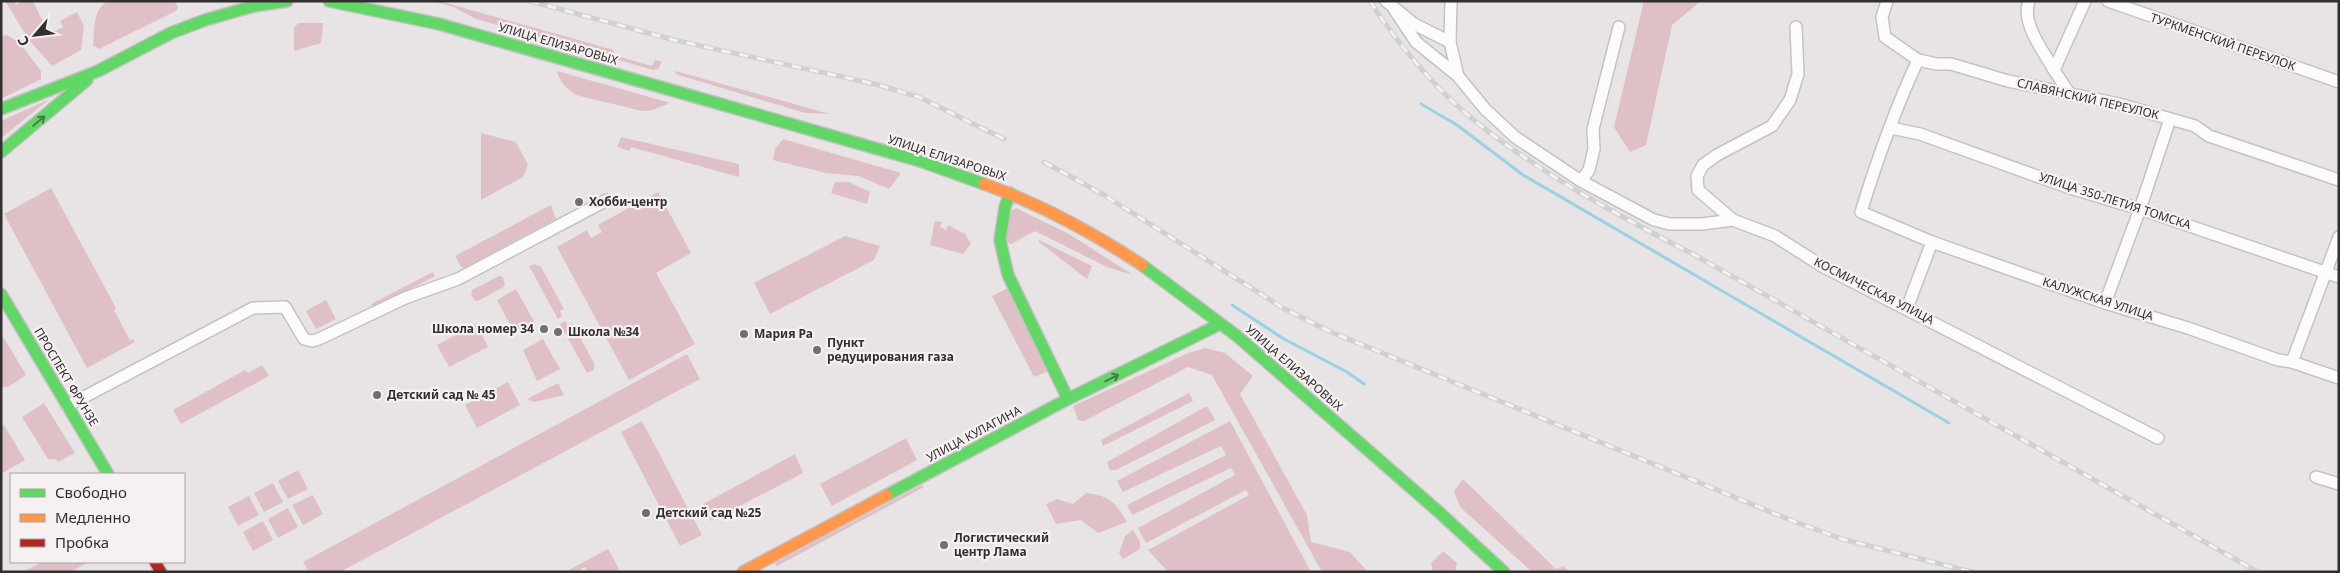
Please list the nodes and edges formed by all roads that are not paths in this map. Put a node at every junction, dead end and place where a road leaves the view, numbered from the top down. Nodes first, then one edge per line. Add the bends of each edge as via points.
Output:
1 (233, 1) edge
2 (287, 1) edge
3 (329, 1) edge
4 (1451, 1) edge
5 (1887, 1) edge
6 (2029, 1) edge
7 (2085, 1) edge
8 (2108, 1) edge
9 (1390, 5) edge
10 (213, 17) junction
11 (1796, 27) dead end
12 (1619, 28) dead end
13 (1450, 42) junction
14 (1918, 60) junction
15 (2054, 70) junction
16 (98, 71) junction
17 (1458, 76) junction
18 (2339, 82) edge
19 (2069, 93) junction
20 (1, 109) edge
21 (2170, 119) junction
22 (1891, 128) junction
23 (1, 152) edge
24 (2339, 180) edge
25 (1581, 181) junction
26 (1010, 193) junction
27 (607, 200) dead end
28 (2140, 209) junction
29 (1733, 220) junction
30 (2339, 237) edge
31 (1932, 242) junction
32 (2327, 272) junction
33 (2339, 277) edge
34 (1, 294) edge
35 (2105, 304) junction
36 (1907, 308) junction
37 (1220, 324) junction
38 (2292, 362) junction
39 (2339, 378) edge
40 (1068, 399) junction
41 (67, 406) junction
42 (2158, 438) dead end
43 (107, 473) edge
44 (2316, 477) dead end
45 (2339, 484) edge
46 (742, 572) edge
47 (1504, 572) edge

1 - 10 street
2 - 10 main road
3 - 26 main road, УЛИЦА ЕЛИЗАРОВЫХ via 439,24 920,161
4 - 13 street
5 - 14 street via 1882,17 1885,37
6 - 15 street via 2028,22
7 - 15 street
8 - 18 street, ТУРКМЕНСКИЙ ПЕРЕУЛОК
9 - 13 street via 1414,24
9 - 17 street via 1416,42
10 - 16 main road via 171,33
11 - 29 street via 1798,74 1790,100 1772,126 1717,154 1703,165 1697,176 1698,190
12 - 25 street via 1593,129 1594,149 1589,170
13 - 17 street
14 - 19 street, СЛАВЯНСКИЙ ПЕРЕУЛОК via 1951,64 2008,81
14 - 22 street
15 - 19 street
16 - 20 main road
23 -> 16 main road
17 - 25 street, КОСМИЧЕСКАЯ УЛИЦА via 1485,109 1515,137
19 - 21 street, СЛАВЯНСКИЙ ПЕРЕУЛОК
21 - 24 street, СЛАВЯНСКИЙ ПЕРЕУЛОК via 2195,126 2209,136
21 - 28 street
22 - 28 street, УЛИЦА 350-ЛЕТИЯ ТОМСКА via 1920,134 2070,188
22 - 31 street, КАЛУЖСКАЯ УЛИЦА via 1884,140 1861,212
25 - 29 street, КОСМИЧЕСКАЯ УЛИЦА via 1662,222 1702,224
26 - 37 main road, УЛИЦА ЕЛИЗАРОВЫХ via 1074,223 1140,264
26 - 40 main road via 1000,240 1008,275
27 - 41 street via 458,278 405,298 319,339 304,339 285,307 252,308
28 - 32 street, УЛИЦА 350-ЛЕТИЯ ТОМСКА
28 - 35 street
29 - 36 street, КОСМИЧЕСКАЯ УЛИЦА via 1776,236 1822,266
30 - 32 street
31 - 35 street, КАЛУЖСКАЯ УЛИЦА
31 - 36 street
32 - 33 street, УЛИЦА 350-ЛЕТИЯ ТОМСКА
32 - 38 street
34 - 41 main road, ПРОСПЕКТ ФРУНЗЕ
35 - 38 street, КАЛУЖСКАЯ УЛИЦА
36 - 42 street, КОСМИЧЕСКАЯ УЛИЦА
40 -> 37 main road, УЛИЦА КУЛАГИНА
37 - 47 main road, УЛИЦА ЕЛИЗАРОВЫХ via 1311,400
38 - 39 street, КАЛУЖСКАЯ УЛИЦА
40 - 46 main road, УЛИЦА КУЛАГИНА
41 - 43 main road, ПРОСПЕКТ ФРУНЗЕ
44 - 45 street

